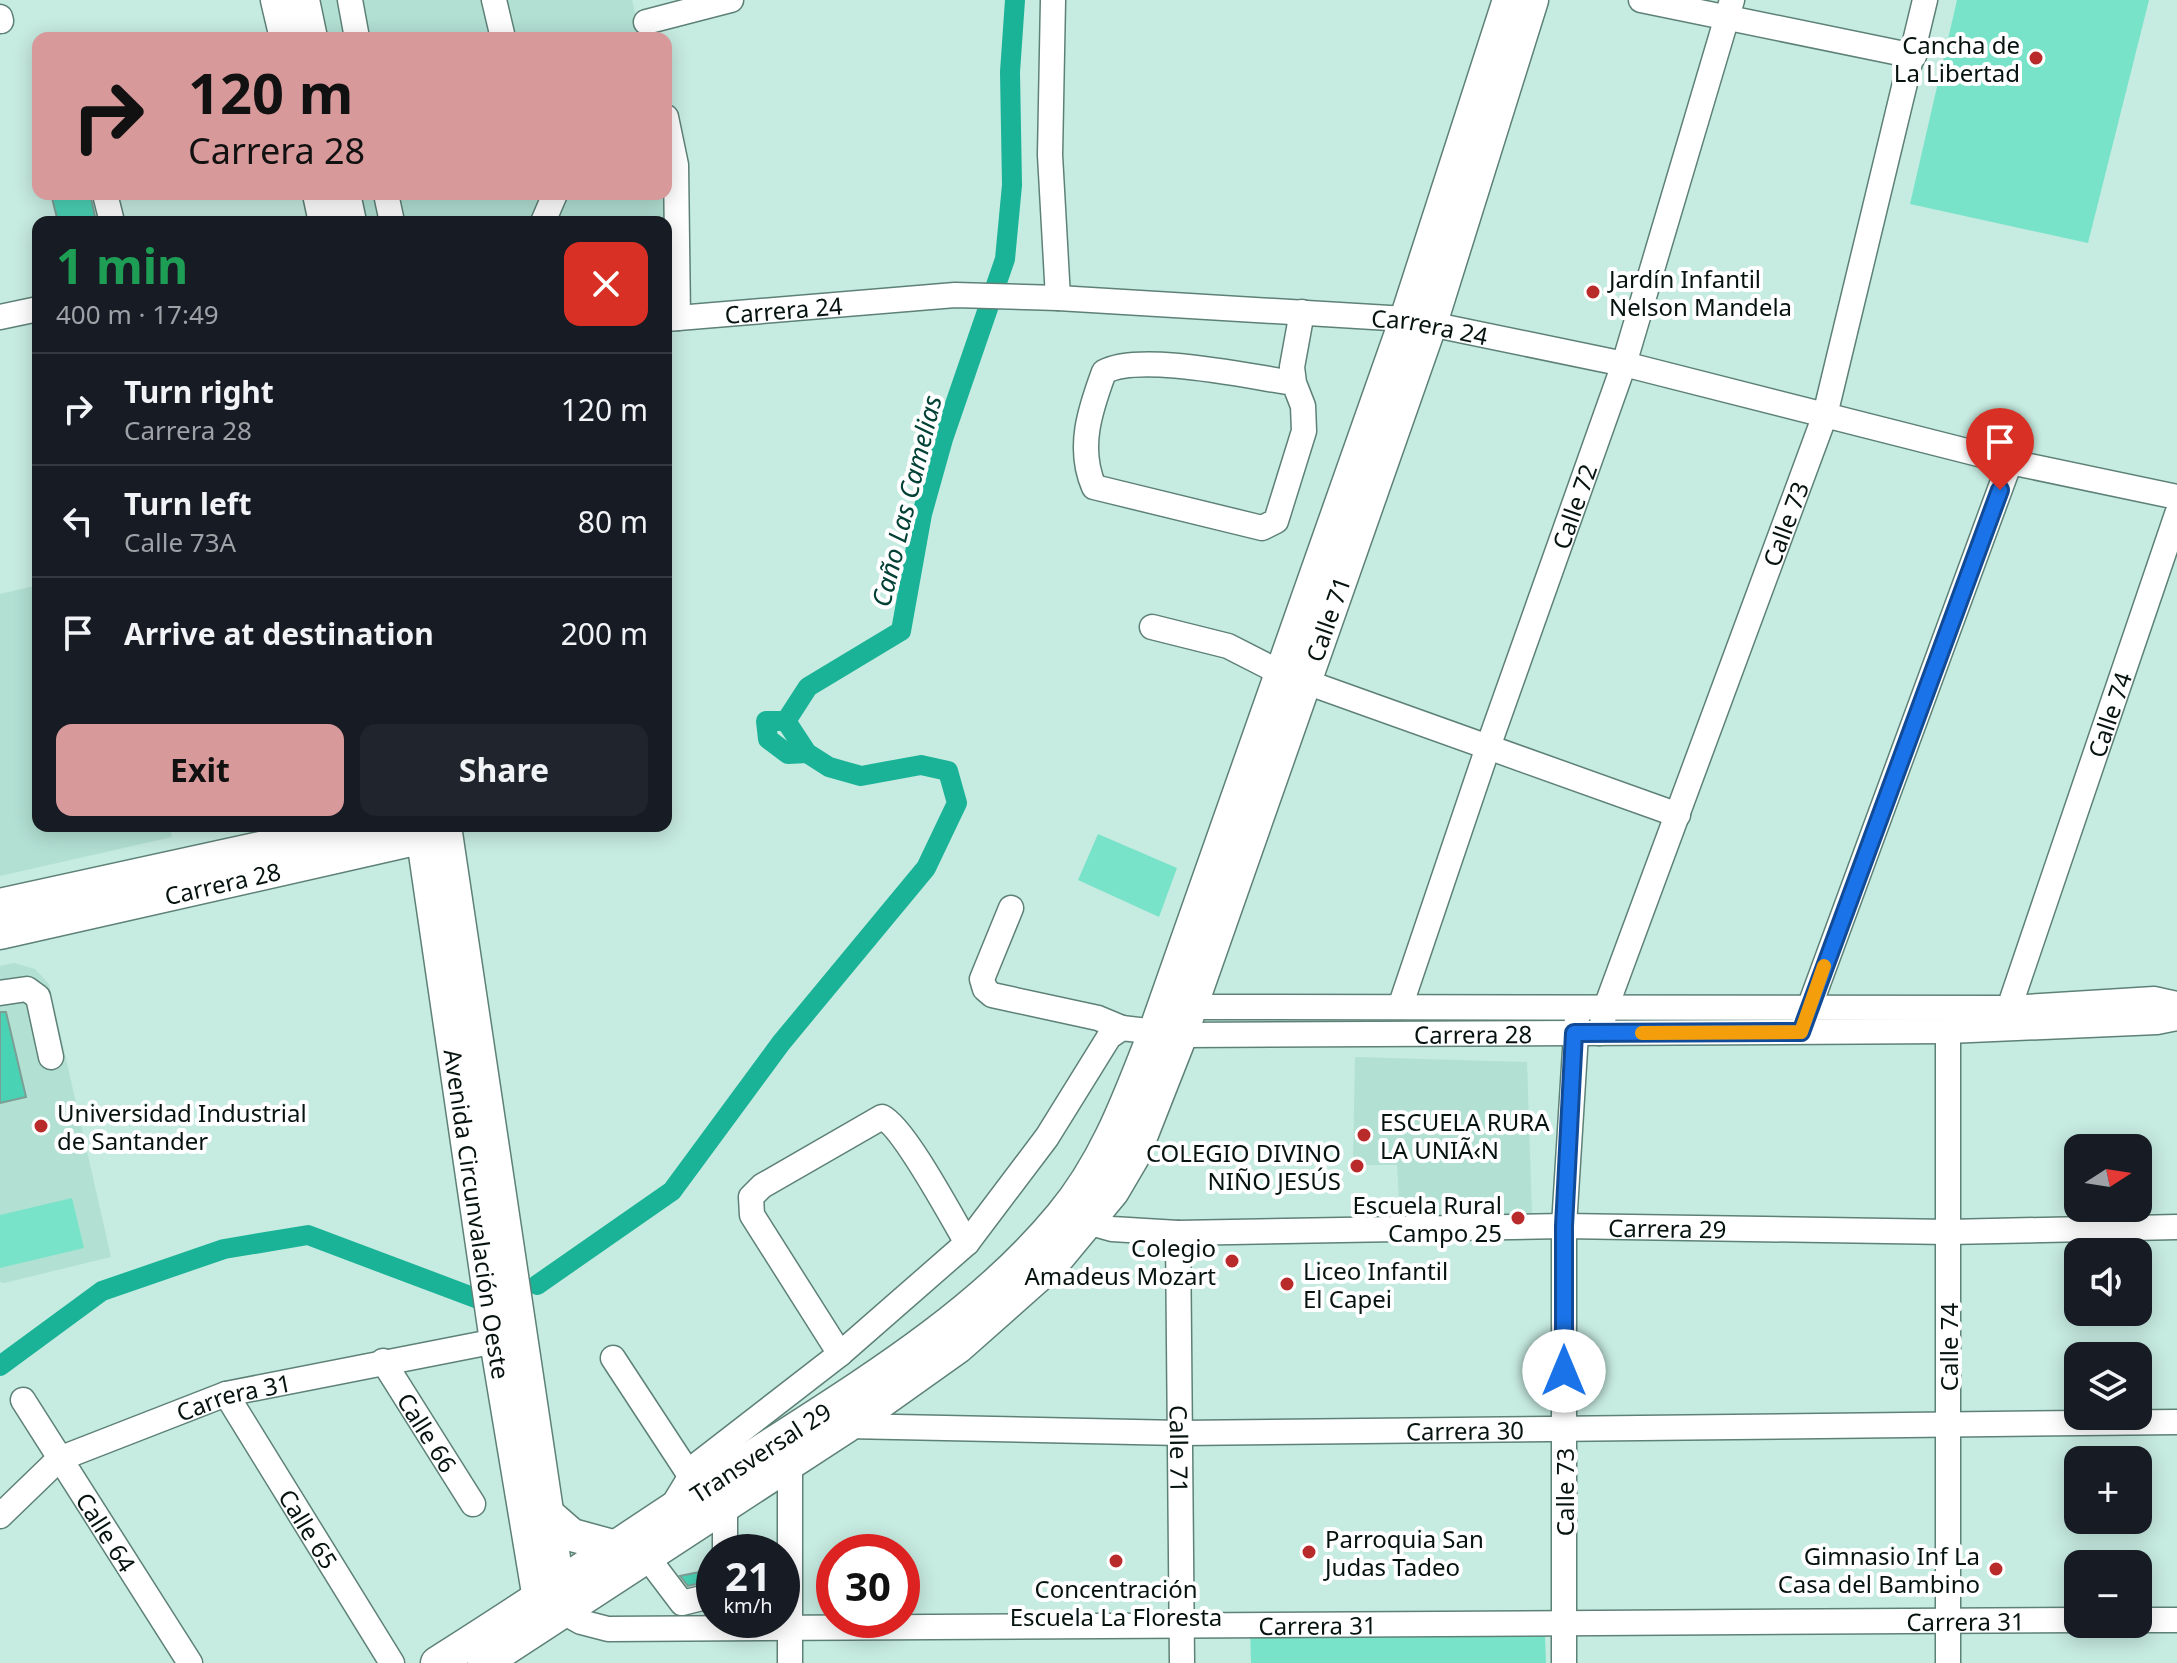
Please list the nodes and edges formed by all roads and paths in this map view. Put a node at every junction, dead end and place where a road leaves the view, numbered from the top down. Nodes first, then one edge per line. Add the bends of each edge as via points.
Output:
1 (277, 0) edge
2 (303, 0) edge
3 (350, 0) edge
4 (494, 0) edge
5 (731, 0) edge
6 (1053, 0) edge
7 (1509, 0) edge
8 (1532, 0) edge
9 (1641, 0) edge
10 (1925, 0) edge
11 (1730, 9) edge
12 (646, 20) edge
13 (285, 32) edge
14 (310, 32) edge
15 (356, 32) edge
16 (502, 32) edge
17 (1914, 56) junction
18 (672, 146) edge
19 (1058, 298) junction
20 (32, 310) edge
21 (1302, 312) junction
22 (0, 317) edge
23 (672, 318) edge
24 (1419, 321) junction
25 (1624, 364) junction
26 (1294, 383) junction
27 (1825, 415) junction
28 (2010, 462) junction
29 (2177, 497) edge
30 (2177, 514) edge
31 (1152, 627) dead end
32 (1293, 677) junction
33 (1488, 747) junction
34 (1678, 815) junction
35 (334, 832) edge
36 (426, 832) edge
37 (434, 832) edge
38 (434, 832) edge
39 (0, 905) edge
40 (1011, 908) dead end
41 (0, 933) edge
42 (0, 993) edge
43 (2177, 1004) edge
44 (1400, 1007) junction
45 (1578, 1007) junction
46 (1606, 1007) junction
47 (1809, 1008) junction
48 (2009, 1008) junction
49 (2177, 1018) edge
50 (1172, 1021) junction
51 (1122, 1028) junction
52 (1948, 1031) junction
53 (1801, 1032) junction
54 (1574, 1033) junction
55 (1600, 1033) junction
56 (51, 1057) dead end
57 (1076, 1219) junction
58 (1564, 1226) junction
59 (2177, 1227) edge
60 (1948, 1232) junction
61 (1178, 1233) junction
62 (967, 1243) junction
63 (496, 1341) junction
64 (840, 1354) junction
65 (613, 1358) dead end
66 (383, 1361) junction
67 (226, 1394) junction
68 (23, 1400) dead end
69 (2177, 1422) edge
70 (1948, 1425) junction
71 (847, 1426) junction
72 (1564, 1429) junction
73 (1181, 1433) junction
74 (59, 1459) junction
75 (790, 1463) junction
76 (689, 1474) junction
77 (725, 1503) junction
78 (473, 1504) dead end
79 (670, 1510) junction
80 (549, 1515) junction
81 (0, 1516) edge
82 (725, 1534) edge
83 (790, 1534) edge
84 (631, 1547) junction
85 (696, 1600) edge
86 (551, 1605) junction
87 (2064, 1620) edge
88 (2152, 1620) edge
89 (2177, 1620) edge
90 (1948, 1621) junction
91 (1564, 1622) junction
92 (1182, 1623) junction
93 (800, 1626) edge
94 (696, 1628) edge
95 (789, 1638) edge
96 (190, 1663) edge
97 (392, 1663) edge
98 (437, 1663) edge
99 (484, 1663) edge
100 (790, 1663) edge
101 (1182, 1663) edge
102 (1564, 1663) edge
103 (1948, 1663) edge

1 - 13 main road
2 - 14 main road
3 - 15 street
4 - 16 street
5 - 12 street
6 - 19 street via 1050,155
7 - 24 main road, Calle 71
8 - 24 main road, Calle 71
9 - 11 street
10 - 17 street, Calle 73
11 - 17 street
11 - 25 street, Calle 72
17 - 27 street, Calle 73
18 - 23 street
19 - 21 street, Carrera 24
19 - 23 street, Carrera 24 via 955,295
20 - 22 street
21 - 24 street, Carrera 24
21 - 26 street
24 - 25 street, Carrera 24
24 - 32 main road, Calle 71
25 - 27 street, Carrera 24
25 - 33 street, Calle 72
26 - 26 street via 1187,368 1118,365 1104,372 1084,442 1094,487 1262,528 1270,525 1281,512 1304,431 1303,406
27 - 28 street, Carrera 24
27 - 34 street, Calle 73
28 - 29 street, Carrera 24
28 - 47 street
30 - 48 street, Calle 74
31 - 32 street via 1228,646
32 - 33 street
32 - 50 main road, Calle 71
33 - 34 street
33 - 44 street, Calle 72
34 - 46 street, Calle 73
35 - 39 main road, Carrera 28
36 - 41 main road, Carrera 28
37 - 63 main road, Avenida Circunvalación Oeste
38 - 80 main road, Avenida Circunvalación Oeste
40 - 51 street via 982,979 985,989
42 - 56 street via 27,989 38,997
43 - 48 street, Carrera 28 via 2127,999
44 - 45 street, Carrera 28
44 - 50 street, Carrera 28
45 - 46 street, Carrera 28
45 - 54 street, Calle 73
46 - 47 street, Carrera 28
46 - 55 street, Calle 73
47 - 48 street, Carrera 28
47 - 53 street
49 - 52 street, Carrera 28
50 - 51 street
50 - 54 street, Carrera 28
50 - 57 main road, Calle 71
51 - 62 street via 1109,1037 1047,1137
52 - 53 street, Carrera 28
52 - 60 street, Calle 74
53 - 55 street, Carrera 28
54 - 55 street, Carrera 28
54 - 58 street, Calle 73
57 - 61 street, Carrera 29
57 - 71 main road, Transversal 29 via 1008,1306
57 - 79 main road, Transversal 29 via 944,1327
58 - 60 street, Carrera 29
58 - 61 street, Carrera 29
58 - 72 street, Calle 73
59 - 60 street, Carrera 29
60 - 70 street, Calle 74
61 - 73 street, Calle 71
62 - 64 street
62 - 64 street via 906,1144 882,1117 762,1186 751,1197 752,1215
63 - 66 street, Carrera 31
63 - 86 main road, Avenida Circunvalación Oeste
64 - 76 street
65 - 76 street
66 - 67 street, Carrera 31
66 - 78 street, Calle 66
67 - 74 street, Carrera 31
67 - 97 street, Calle 65
68 - 74 street, Calle 64
69 - 70 street, Carrera 30
70 - 72 street, Carrera 30
70 - 90 street, Calle 74
71 - 73 street, Carrera 30
71 - 75 main road, Transversal 29
72 - 73 street, Carrera 30
72 - 91 street, Calle 73
73 - 92 street, Calle 71
74 - 81 street, Carrera 31
74 - 96 street, Calle 64
75 - 77 main road, Transversal 29
75 - 83 street
76 - 79 street
77 - 82 street
77 - 84 main road, Transversal 29
79 - 84 main road, Transversal 29
80 - 84 main road via 572,1535
80 - 86 main road, Avenida Circunvalación Oeste
84 - 85 street via 682,1603
84 - 86 main road, Transversal 29
86 - 94 street, Carrera 31 via 608,1629
86 - 98 main road, Transversal 29
86 - 99 main road, Transversal 29
87 - 90 street, Carrera 31
88 - 89 street
90 - 91 street, Carrera 31
90 - 103 street, Calle 74
91 - 92 street, Carrera 31
91 - 102 street, Calle 73
92 - 93 street, Carrera 31
92 - 101 street, Calle 71
95 - 100 street

